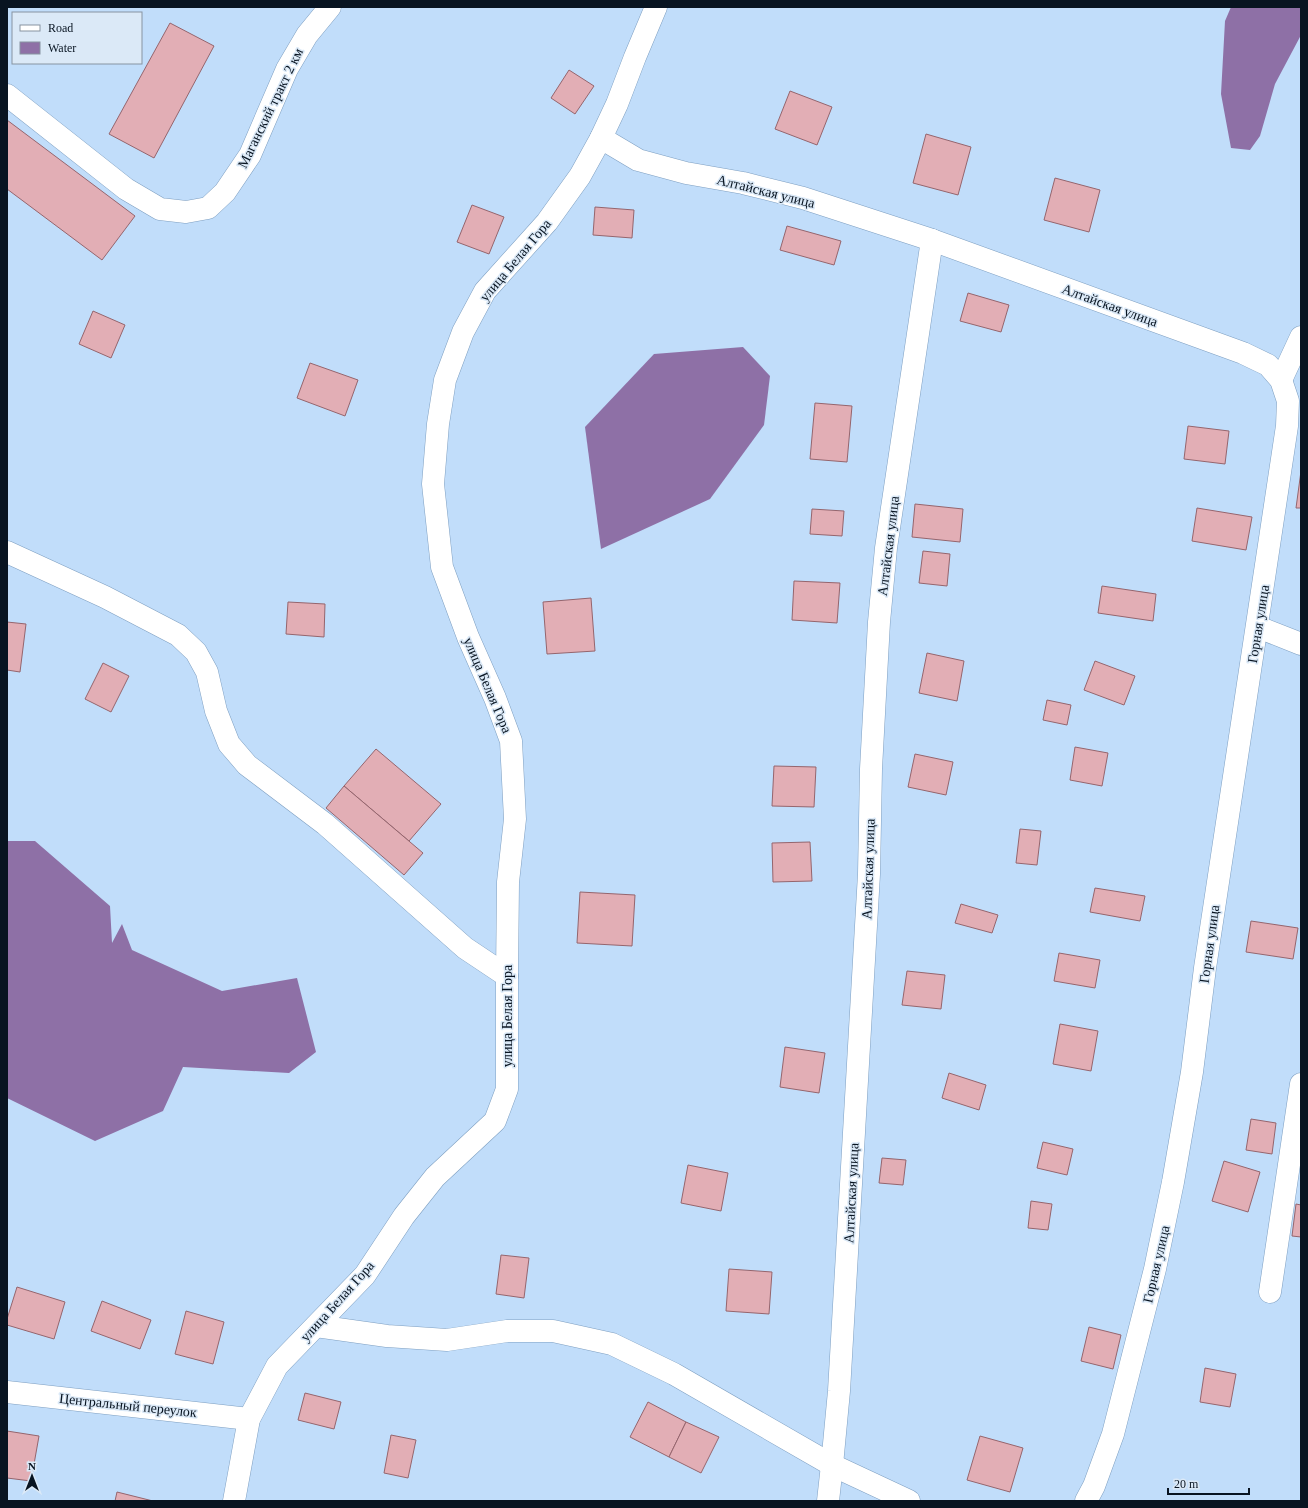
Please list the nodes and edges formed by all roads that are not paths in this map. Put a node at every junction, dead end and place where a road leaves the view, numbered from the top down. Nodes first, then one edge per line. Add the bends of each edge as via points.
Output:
1 (330, 7) edge
2 (656, 7) edge
3 (7, 95) edge
4 (601, 138) junction
5 (932, 240) junction
6 (1301, 337) edge
7 (1280, 380) junction
8 (7, 552) edge
9 (1258, 628) junction
10 (1301, 644) edge
11 (506, 976) junction
12 (1301, 1084) edge
13 (1270, 1292) dead end
14 (316, 1326) junction
15 (7, 1392) edge
16 (249, 1419) junction
17 (832, 1465) junction
18 (234, 1501) edge
19 (828, 1501) edge
20 (909, 1501) edge
21 (1086, 1501) edge

1 - 3 street, Маганский тракт 2 км via 307,35 287,70 250,155 225,192 208,208 186,212 160,209 126,189
2 - 4 street, улица Белая Гора
4 - 5 street, Алтайская улица via 638,160 803,198
4 - 11 street, улица Белая Гора via 580,176 547,222 486,291 463,332 445,380 438,424 433,484 442,567 468,638 511,740 515,819 508,882
5 - 7 street, Алтайская улица via 1243,353 1268,366
5 - 17 street, Алтайская улица via 886,548 879,622 871,761 869,874 839,1391
6 - 7 street
7 - 9 street, Горная улица via 1288,401 1287,426
8 - 11 street via 105,597 178,635 196,652 207,672 216,711 229,744 247,765 325,824 465,948
9 - 10 street
9 - 21 street, Горная улица via 1205,968 1192,1072 1173,1182 1155,1269 1113,1434
11 - 14 street, улица Белая Гора via 507,1089 495,1121 435,1177 404,1216 365,1275
12 - 13 street
14 - 16 street, улица Белая Гора via 277,1366
14 - 17 street via 387,1336 447,1340 507,1331 553,1331 612,1344 674,1374
15 - 16 street, Центральный переулок
16 - 18 street, улица Белая Гора
17 - 19 street, Алтайская улица
17 - 20 street

